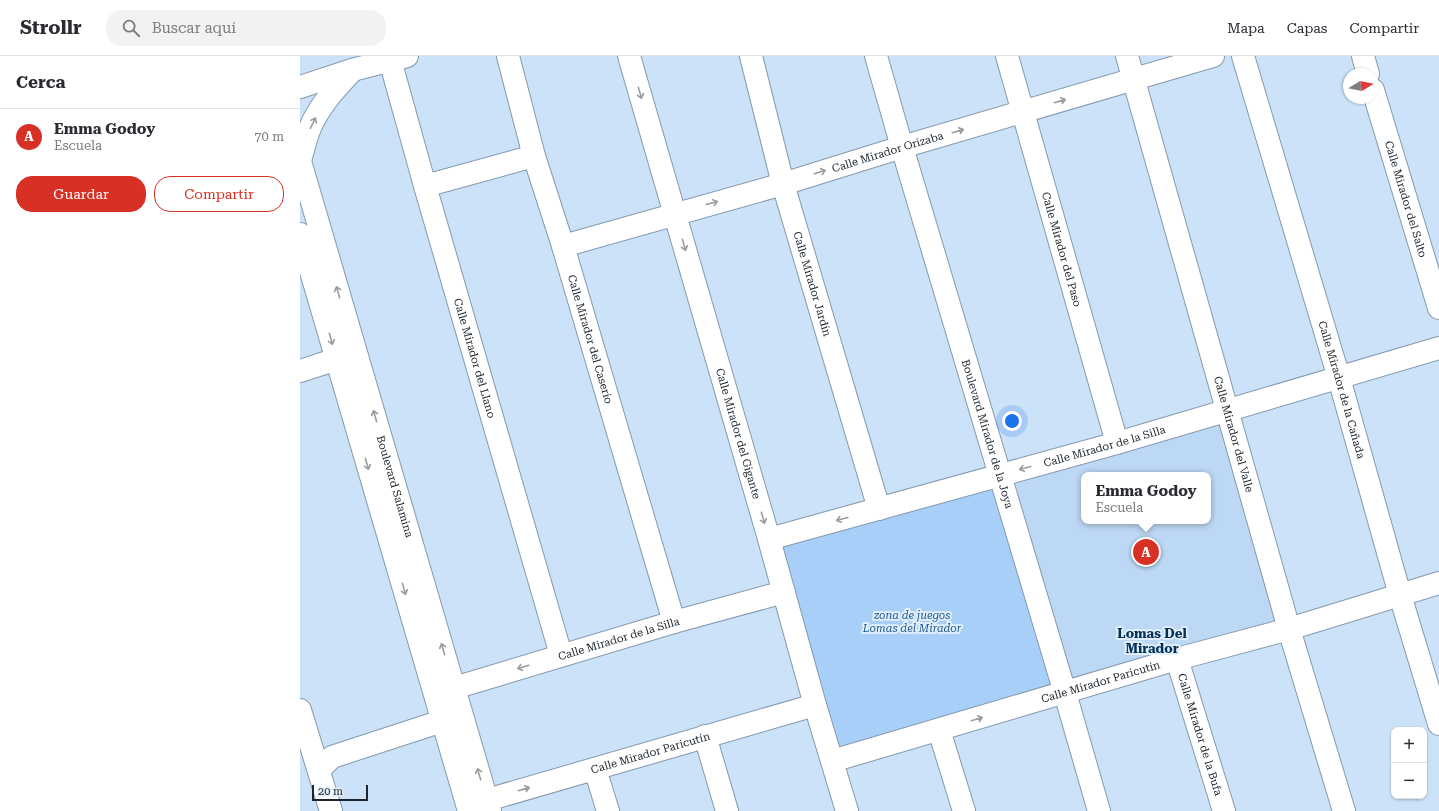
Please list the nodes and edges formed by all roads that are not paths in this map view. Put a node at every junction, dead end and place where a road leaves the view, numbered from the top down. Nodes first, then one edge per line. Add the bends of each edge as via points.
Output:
1 (508, 56) edge
2 (629, 56) edge
3 (751, 56) edge
4 (876, 56) edge
5 (1007, 56) edge
6 (1127, 56) edge
7 (1213, 56) edge
8 (1243, 56) edge
9 (1363, 56) edge
10 (399, 58) edge
11 (1366, 68) edge
12 (352, 70) junction
13 (1133, 79) junction
14 (300, 87) edge
15 (1377, 104) edge
16 (1022, 112) junction
17 (902, 147) junction
18 (534, 156) junction
19 (300, 161) edge
20 (783, 184) junction
21 (425, 186) junction
22 (675, 213) junction
23 (300, 234) edge
24 (563, 246) junction
25 (1439, 308) edge
26 (1439, 348) edge
27 (337, 359) junction
28 (300, 371) edge
29 (1339, 378) junction
30 (1228, 410) junction
31 (1117, 443) junction
32 (1000, 475) junction
33 (879, 509) junction
34 (769, 539) junction
35 (1439, 583) edge
36 (784, 592) junction
37 (1400, 595) junction
38 (674, 622) junction
39 (1289, 629) junction
40 (561, 655) junction
41 (1178, 659) junction
42 (454, 688) junction
43 (1065, 693) junction
44 (815, 706) junction
45 (300, 710) edge
46 (442, 721) junction
47 (1439, 724) edge
48 (939, 730) junction
49 (705, 736) junction
50 (832, 761) junction
51 (595, 769) junction
52 (319, 770) junction
53 (482, 807) edge
54 (331, 811) edge
55 (608, 811) edge
56 (727, 811) edge
57 (846, 811) edge
58 (964, 811) edge
59 (1099, 811) edge
60 (1224, 811) edge
61 (1344, 811) edge

1 - 18 street, Calle Mirador del Caserío
2 -> 22 street, Calle Mirador del Gigante
3 - 20 street, Calle Mirador Jardín
4 - 17 street, Boulevard Mirador de la Joya
5 - 16 street, Calle Mirador del Paso
6 - 13 street, Calle Mirador del Valle
7 - 13 street, Calle Mirador Orizaba
8 - 29 street, Calle Mirador de la Cañada
9 - 11 street
10 - 12 street
10 - 21 street, Calle Mirador del Llano
12 - 14 street
19 -> 12 street via 308,132 318,112
16 -> 13 street, Calle Mirador Orizaba
13 - 30 street, Calle Mirador del Valle
15 - 25 street, Calle Mirador del Salto
17 -> 16 street, Calle Mirador Orizaba
16 - 31 street, Calle Mirador del Paso
20 -> 17 street, Calle Mirador Orizaba
17 - 32 street, Boulevard Mirador de la Joya
18 - 21 street
18 - 24 street, Calle Mirador del Caserío
42 -> 19 street, Boulevard Salamina
22 -> 20 street, Calle Mirador Orizaba
20 - 33 street, Calle Mirador Jardín
21 - 40 street, Calle Mirador del Llano
22 - 24 street, Calle Mirador Orizaba
22 -> 34 street, Calle Mirador del Gigante
23 -> 27 street, Boulevard Salamina
24 - 38 street, Calle Mirador del Caserío
26 - 29 street, Calle Mirador de la Silla
27 - 28 street
27 -> 46 street, Boulevard Salamina
29 - 30 street, Calle Mirador de la Silla
29 - 37 street, Calle Mirador de la Cañada
30 - 31 street, Calle Mirador de la Silla
30 - 39 street, Calle Mirador del Valle
31 -> 32 street, Calle Mirador de la Silla
32 - 33 street, Calle Mirador de la Silla
32 - 43 street, Boulevard Mirador de la Joya
33 -> 34 street, Calle Mirador de la Silla
34 - 36 street, Calle Mirador del Gigante
35 - 37 street, Calle Mirador Paricutín
36 - 38 street, Calle Mirador de la Silla
36 - 44 street, Calle Mirador del Gigante
37 - 39 street, Calle Mirador Paricutín
37 - 47 street, Calle Mirador de la Cañada
38 - 40 street, Calle Mirador de la Silla
39 - 41 street, Calle Mirador Paricutín
39 - 61 street, Calle Mirador del Valle
40 -> 42 street, Calle Mirador de la Silla
41 - 43 street, Calle Mirador Paricutín
41 - 60 street, Calle Mirador de la Bufa
53 -> 42 street, Boulevard Salamina
48 -> 43 street, Calle Mirador Paricutín
43 - 59 street, Boulevard Mirador de la Joya
44 - 49 street, Calle Mirador Paricutín
44 - 50 street, Calle Mirador del Gigante
45 - 52 street
46 - 52 street via 332,757
46 - 53 street, Boulevard Salamina
48 - 50 street, Calle Mirador Paricutín
48 - 58 street
49 - 51 street, Calle Mirador Paricutín
49 - 56 street
50 - 57 street, Calle Mirador del Gigante
53 -> 51 street, Calle Mirador Paricutín
51 - 55 street
52 - 54 street

